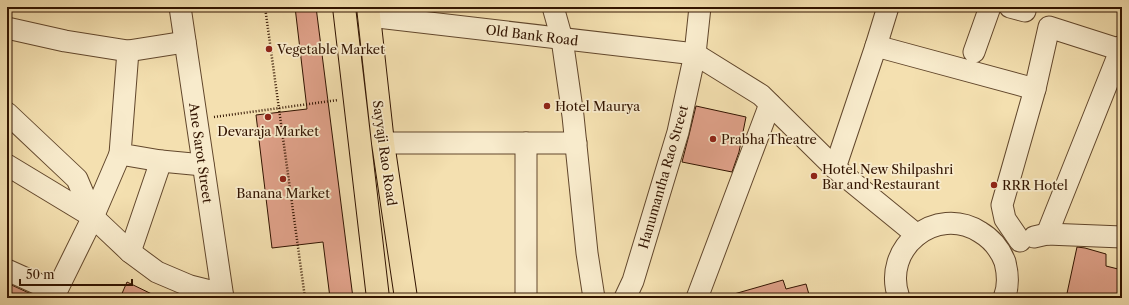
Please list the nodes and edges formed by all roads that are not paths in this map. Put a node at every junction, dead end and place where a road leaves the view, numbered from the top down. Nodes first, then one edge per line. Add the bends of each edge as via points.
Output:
1 (180, 7) edge
2 (344, 7) edge
3 (553, 7) edge
4 (700, 7) edge
5 (888, 7) edge
6 (990, 7) edge
7 (368, 12) edge
8 (7, 28) edge
9 (562, 38) junction
10 (185, 42) junction
11 (876, 46) junction
12 (1121, 48) edge
13 (128, 51) junction
14 (974, 52) dead end
15 (695, 54) junction
16 (1035, 89) junction
17 (770, 104) junction
18 (7, 113) edge
19 (383, 143) junction
20 (526, 143) junction
21 (576, 143) junction
22 (120, 154) junction
23 (161, 161) junction
24 (7, 165) edge
25 (203, 165) junction
26 (835, 168) junction
27 (93, 217) junction
28 (1047, 234) junction
29 (917, 235) junction
30 (1122, 237) edge
31 (1020, 241) junction
32 (130, 252) junction
33 (1002, 253) junction
34 (7, 270) edge
35 (223, 296) edge
36 (378, 298) edge
37 (406, 298) edge
38 (526, 298) edge
39 (594, 298) edge
40 (625, 298) edge
41 (697, 298) edge
42 (899, 298) edge
43 (1004, 298) edge

1 - 10 street, Ane Sarot Street
2 - 36 main road, Sayyaji Rao Road
3 - 9 street
4 - 15 street, Hanumantha Rao Street
5 - 11 street
6 - 14 street
7 - 9 street, Old Bank Road
7 - 19 main road, Sayyaji Rao Road
8 - 13 street
9 - 15 street, Old Bank Road
9 - 21 street
10 - 13 street
10 - 25 street, Ane Sarot Street
11 - 16 street
11 - 26 street
12 - 16 street via 1049,26
12 - 28 street
13 - 22 street
15 - 17 street
15 - 40 street, Hanumantha Rao Street via 678,132 633,281
16 - 31 street via 1002,205 1004,219
17 - 26 street
17 - 41 street
18 - 27 street via 77,179
19 - 20 street
19 - 37 main road, Sayyaji Rao Road
20 - 21 street
20 - 38 street
21 - 39 street
22 - 23 street
22 - 27 street
23 - 25 street
23 - 32 street
24 - 27 street
25 - 35 street, Ane Sarot Street
26 - 29 street
27 - 32 street
27 - 34 street via 56,292
28 - 30 street
28 - 31 street
29 - 33 street via 934,226 960,224 973,227 990,238
29 - 42 street via 898,259 895,275
31 - 33 street
32 - 35 street via 157,272
33 - 43 street via 1008,272

